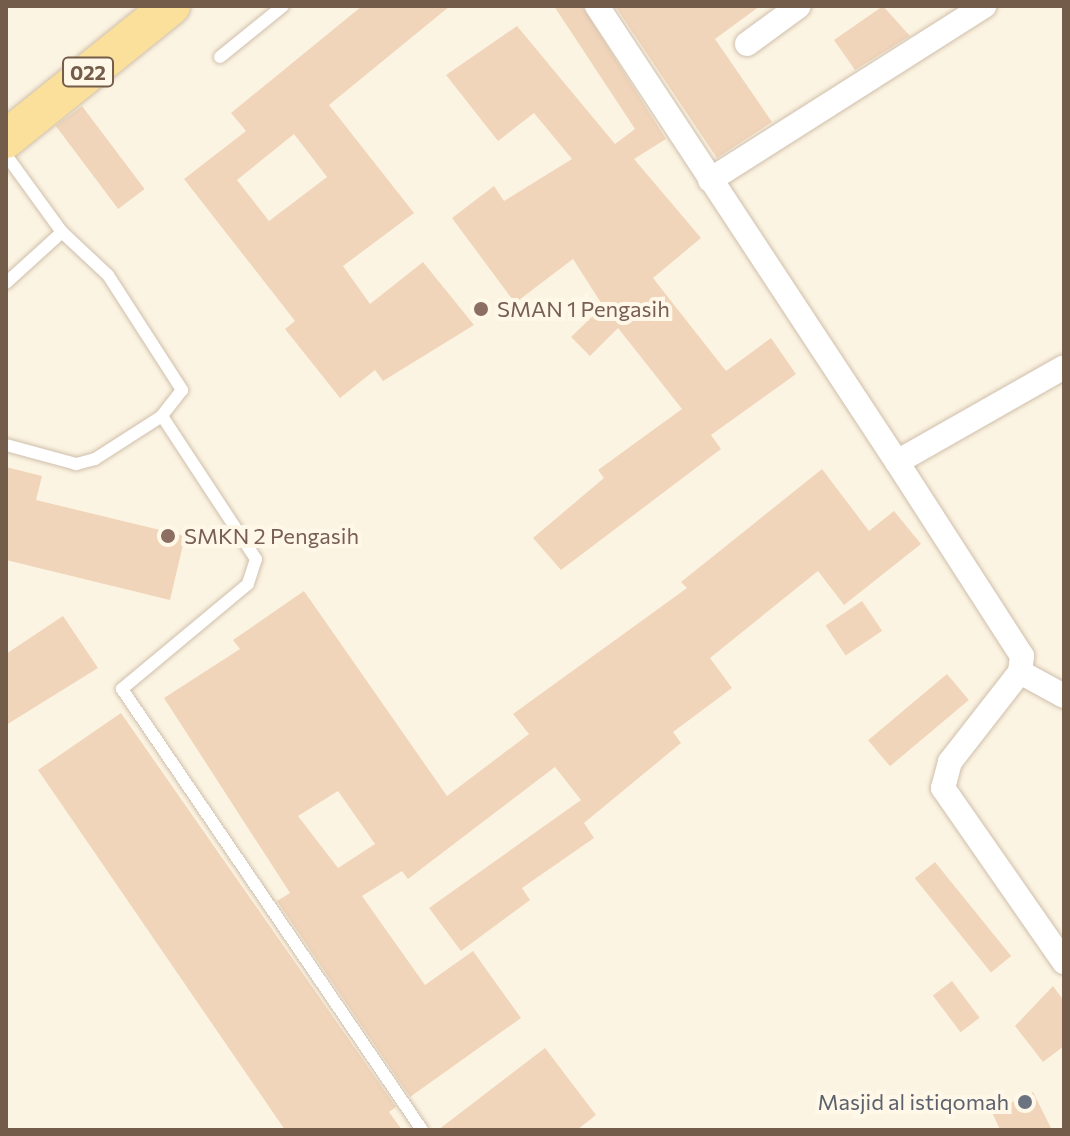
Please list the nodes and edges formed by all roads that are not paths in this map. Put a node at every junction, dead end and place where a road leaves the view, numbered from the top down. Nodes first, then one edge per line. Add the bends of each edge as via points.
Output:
1 (171, 6) edge
2 (283, 6) edge
3 (597, 6) edge
4 (799, 6) edge
5 (984, 6) edge
6 (747, 44) dead end
7 (220, 57) dead end
8 (6, 139) edge
9 (6, 155) edge
10 (710, 180) junction
11 (62, 232) junction
12 (6, 283) edge
13 (1064, 367) edge
14 (162, 416) junction
15 (6, 445) edge
16 (897, 462) junction
17 (1020, 672) junction
18 (1064, 696) edge
19 (1064, 962) edge
20 (422, 1130) edge

1 - 8 main road, 022
2 - 7 lane
3 - 10 street
4 - 6 street
5 - 10 street
9 - 11 lane
10 - 16 street
11 - 12 lane
11 - 14 lane via 108,275 182,390
13 - 16 street
14 - 15 lane via 76,464
14 - 20 lane via 256,559 248,584 122,689
16 - 17 street via 1022,656
17 - 18 street
17 - 19 street via 950,762 943,788

